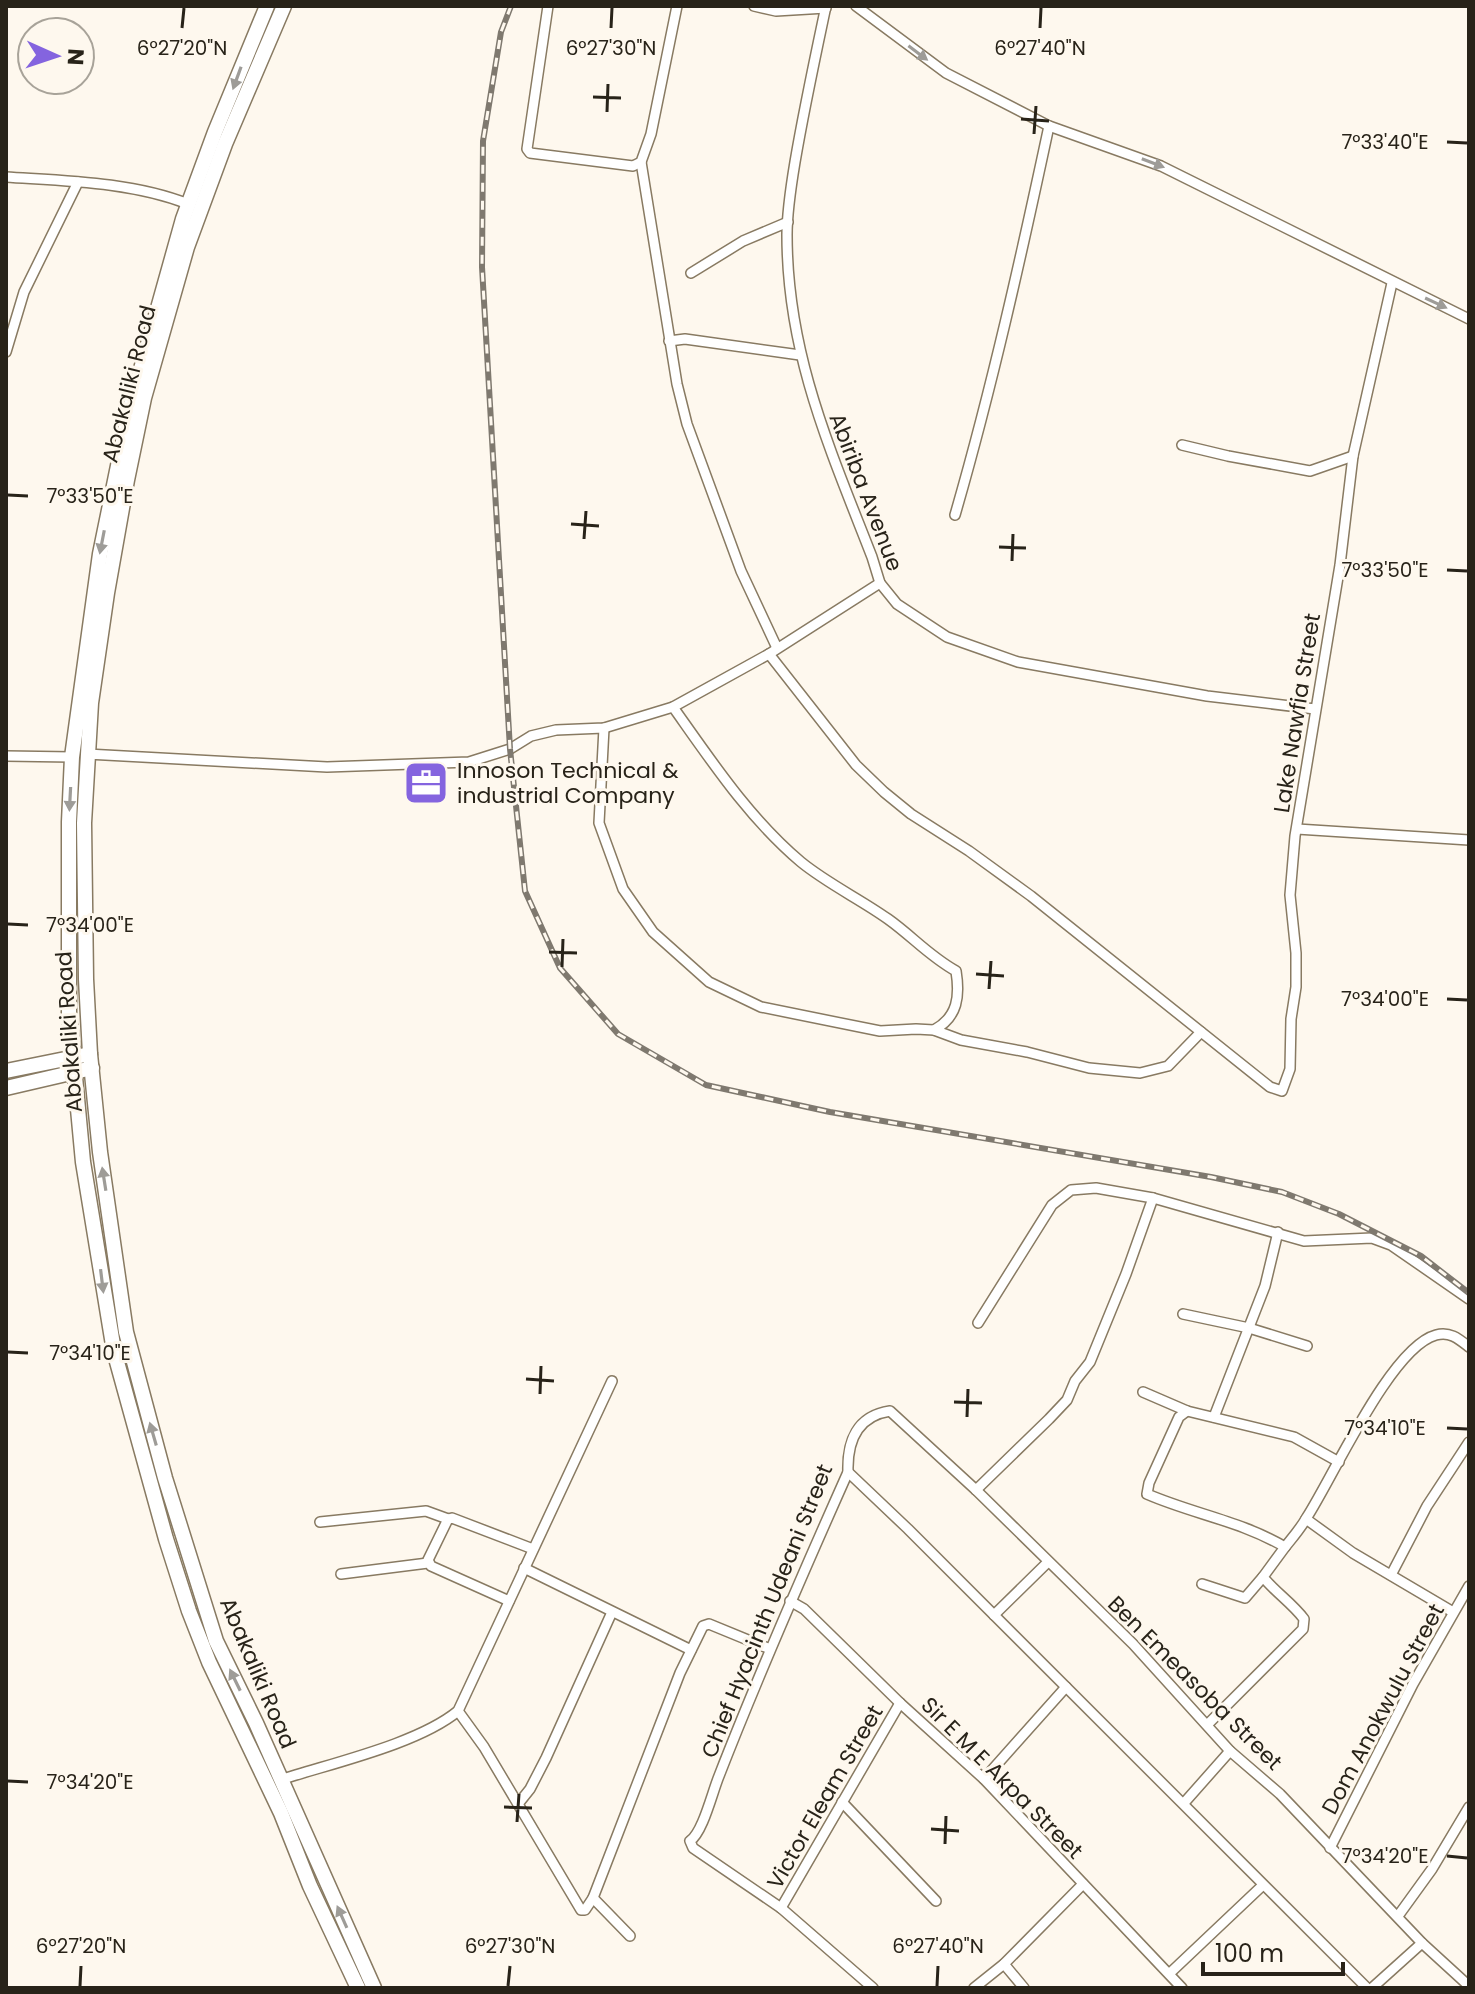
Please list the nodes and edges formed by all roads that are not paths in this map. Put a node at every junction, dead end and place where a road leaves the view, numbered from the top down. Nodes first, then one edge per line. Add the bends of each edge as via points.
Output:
1 (267, 6) edge
2 (284, 6) edge
3 (548, 6) edge
4 (677, 6) edge
5 (754, 6) edge
6 (856, 6) edge
7 (826, 7) edge
8 (1049, 126) junction
9 (641, 162) junction
10 (6, 177) edge
11 (78, 182) junction
12 (188, 204) junction
13 (788, 222) junction
14 (691, 273) dead end
15 (1392, 283) junction
16 (1469, 319) edge
17 (669, 341) junction
18 (6, 352) edge
19 (800, 355) junction
20 (1182, 445) dead end
21 (1353, 456) junction
22 (955, 515) dead end
23 (880, 583) junction
24 (773, 651) junction
25 (673, 707) junction
26 (1315, 709) junction
27 (604, 728) junction
28 (6, 756) edge
29 (80, 756) junction
30 (1297, 829) junction
31 (1469, 840) edge
32 (934, 1030) junction
33 (1201, 1032) junction
34 (91, 1061) junction
35 (73, 1064) junction
36 (6, 1071) edge
37 (6, 1088) edge
38 (1153, 1198) junction
39 (1278, 1232) junction
40 (1469, 1299) edge
41 (1183, 1314) dead end
42 (978, 1323) dead end
43 (1249, 1328) junction
44 (1307, 1346) dead end
45 (1469, 1347) edge
46 (612, 1381) dead end
47 (1143, 1392) dead end
48 (890, 1411) joint
49 (1187, 1411) junction
50 (1214, 1417) junction
51 (1469, 1442) edge
52 (1339, 1462) junction
53 (848, 1472) junction
54 (976, 1490) junction
55 (448, 1519) junction
56 (1306, 1519) junction
57 (320, 1522) dead end
58 (1285, 1547) junction
59 (533, 1549) junction
60 (1048, 1562) junction
61 (428, 1563) junction
62 (524, 1568) junction
63 (341, 1574) dead end
64 (1391, 1575) junction
65 (1263, 1577) junction
66 (1202, 1584) dead end
67 (1469, 1586) edge
68 (509, 1601) junction
69 (790, 1601) junction
70 (612, 1612) junction
71 (1453, 1612) junction
72 (994, 1615) junction
73 (770, 1649) junction
74 (691, 1650) junction
75 (1066, 1687) junction
76 (900, 1703) junction
77 (458, 1711) junction
78 (1208, 1724) junction
79 (1230, 1751) junction
80 (984, 1779) junction
81 (280, 1780) junction
82 (842, 1802) junction
83 (1184, 1803) junction
84 (518, 1804) junction
85 (1469, 1807) edge
86 (1330, 1848) junction
87 (1083, 1884) junction
88 (1263, 1885) junction
89 (593, 1898) junction
90 (936, 1901) dead end
91 (781, 1908) junction
92 (1398, 1916) junction
93 (630, 1936) dead end
94 (1422, 1943) junction
95 (1004, 1964) junction
96 (1170, 1973) junction
97 (1469, 1986) edge
98 (358, 1988) edge
99 (374, 1988) edge
100 (873, 1988) edge
101 (974, 1988) edge
102 (1024, 1988) edge
103 (1182, 1988) edge
104 (1370, 1988) edge

1 -> 12 main road, Abakaliki Road
2 - 29 main road, Abakaliki Road via 187,247 144,398
3 - 9 street via 527,149 633,166
4 - 9 street
5 - 7 street via 776,11
6 -> 8 street via 946,73
7 - 13 street, Abiriba Avenue
8 -> 15 street via 1161,166
8 - 22 street via 1017,278
9 - 17 street
10 - 11 street
11 - 12 street
11 - 18 street via 24,292
12 -> 29 main road, Abakaliki Road via 129,412 96,577
13 - 14 street via 743,241
13 - 19 street, Abiriba Avenue
15 -> 16 street
15 - 21 street, Lake Nawfia Street
17 - 19 street
17 - 24 street via 687,424
19 - 23 street, Abiriba Avenue via 813,405
20 - 21 street via 1310,471
21 - 26 street, Lake Nawfia Street
23 - 24 street
23 - 26 street, Abiriba Avenue via 897,604 947,637 1018,662 1207,696
24 - 25 street
24 - 33 street via 856,765 884,792 1031,896
25 - 27 street
25 - 32 street via 753,815 802,863 956,971 953,1014
26 - 30 street, Lake Nawfia Street
27 - 29 street via 531,736 469,762 327,767
27 - 32 street via 599,823 623,889 664,943 709,982 761,1007 880,1031
28 - 29 street
29 - 34 main road, Abakaliki Road
29 -> 35 main road, Abakaliki Road via 68,941
30 - 31 street
30 - 33 street, Lake Nawfia Street via 1290,895 1296,987 1291,1061 1282,1091
32 - 33 street via 1089,1068 1140,1073 1168,1066
34 - 35 main road
81 -> 34 main road, Abakaliki Road via 216,1641 142,1397 126,1332
35 - 36 main road
35 - 37 main road
35 -> 98 main road, Abakaliki Road via 114,1351 181,1589 209,1662
38 - 39 street
38 - 42 street via 1096,1188 1071,1190 1052,1205
38 - 54 street via 1090,1362 1067,1400
39 - 40 street via 1304,1241 1372,1238 1391,1245
39 - 43 street
41 - 43 street
43 - 44 street
43 - 50 street
45 - 52 street via 1451,1334 1426,1338 1393,1371
46 - 59 street
47 - 49 street
48 - 53 street, Chief Hyacinth Udeani Street via 865,1419 856,1432 847,1455
48 - 54 street, Ben Emeasoba Street
49 - 50 street
49 - 58 street via 1179,1417 1147,1494 1236,1523
50 - 52 street via 1294,1437
51 - 64 street
52 - 56 street
53 - 69 street, Chief Hyacinth Udeani Street
53 - 72 street
54 - 60 street, Ben Emeasoba Street
55 - 57 street via 426,1511
55 - 59 street
55 - 61 street
56 - 58 street
56 - 64 street
58 - 65 street
59 - 62 street
60 - 72 street
60 - 78 street, Ben Emeasoba Street
61 - 63 street
61 - 68 street
62 - 68 street
62 - 70 street
64 - 71 street
65 - 66 street via 1245,1598
65 - 78 street via 1292,1603 1304,1619 1303,1629
67 - 71 street, Dom Anokwulu Street
68 - 77 street
69 - 73 street, Chief Hyacinth Udeani Street
69 - 76 street, Sir E M E Akpa Street
70 - 74 street
70 - 84 street via 546,1758
71 - 86 street, Dom Anokwulu Street
72 - 75 street
73 - 74 street via 705,1624
73 - 91 street, Chief Hyacinth Udeani Street via 698,1836 690,1841
74 - 89 street
75 - 80 street
75 - 83 street
76 - 80 street, Sir E M E Akpa Street
76 - 82 street, Victor Eleam Street
77 - 81 street via 419,1734
77 - 84 street
78 - 79 street, Ben Emeasoba Street
79 - 83 street
79 - 86 street, Ben Emeasoba Street
80 - 87 street, Sir E M E Akpa Street
99 -> 81 main road, Abakaliki Road
82 - 90 street
82 - 91 street, Victor Eleam Street
83 - 88 street
84 - 89 street via 581,1910
85 - 92 street
86 - 92 street, Ben Emeasoba Street
87 - 95 street
87 - 96 street, Sir E M E Akpa Street
88 - 96 street
88 - 104 street
89 - 93 street
91 - 100 street
92 - 94 street, Ben Emeasoba Street
94 - 97 street, Ben Emeasoba Street
94 - 104 street
95 - 101 street
95 - 102 street
96 - 103 street, Sir E M E Akpa Street

